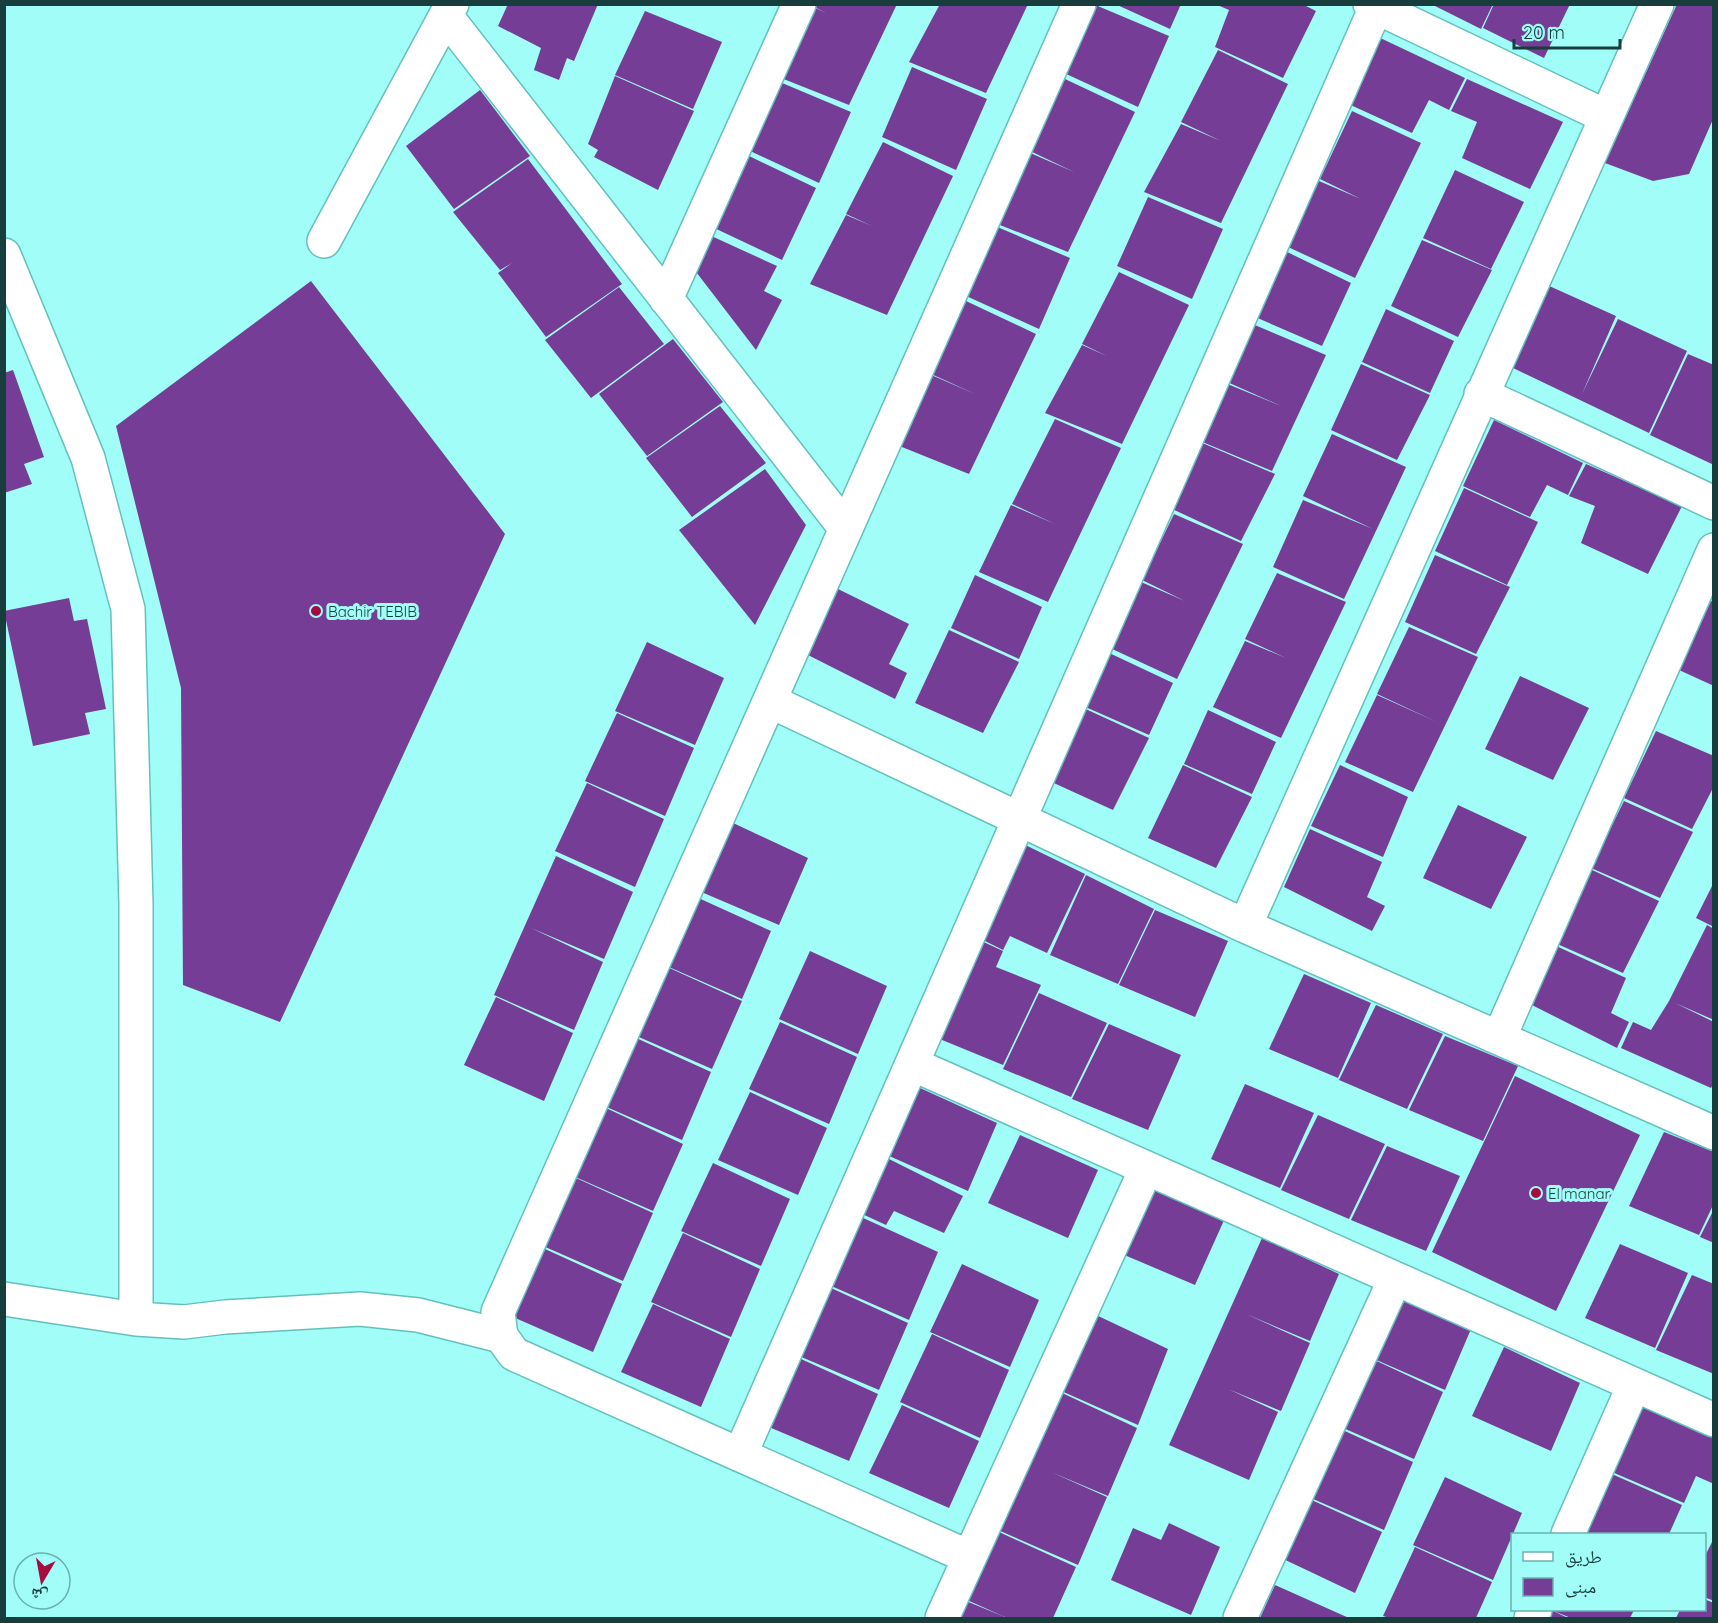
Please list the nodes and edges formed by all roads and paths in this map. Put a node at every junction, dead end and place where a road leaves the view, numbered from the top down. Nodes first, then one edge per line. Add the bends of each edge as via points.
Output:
1 (799, 4) edge
2 (1079, 4) edge
3 (1657, 4) edge
4 (1373, 6) edge
5 (449, 10) edge
6 (1605, 116) junction
7 (324, 241) dead end
8 (4, 255) edge
9 (666, 298) junction
10 (1481, 394) junction
11 (1713, 503) edge
12 (846, 529) junction
13 (1713, 550) edge
14 (770, 701) junction
15 (1019, 819) junction
16 (1245, 926) junction
17 (1499, 1038) junction
18 (912, 1065) junction
19 (1713, 1133) edge
20 (1146, 1169) junction
21 (1395, 1279) junction
22 (4, 1299) edge
23 (136, 1319) junction
24 (501, 1336) junction
25 (1634, 1385) junction
26 (1713, 1420) edge
27 (740, 1455) junction
28 (1568, 1533) edge
29 (969, 1557) junction
30 (942, 1618) edge
31 (1240, 1618) edge

1 - 9 street
2 - 12 street
3 - 6 street
4 - 6 street
4 - 15 street
5 - 7 street
5 - 9 street
6 - 10 street
8 - 23 street via 88,458 128,609 136,904
9 - 12 street
10 - 11 street
10 - 16 street
12 - 14 street
13 - 17 street
14 - 15 street
14 - 24 street via 498,1312
15 - 16 street
15 - 18 street
16 - 17 street
17 - 19 street
18 - 20 street
18 - 27 street
20 - 21 street
20 - 29 street
21 - 25 street
21 - 31 street
22 - 23 street
23 - 24 street via 184,1322 360,1309 418,1315
24 - 27 street via 514,1354
25 - 26 street
25 - 28 street
27 - 29 street
29 - 30 street

